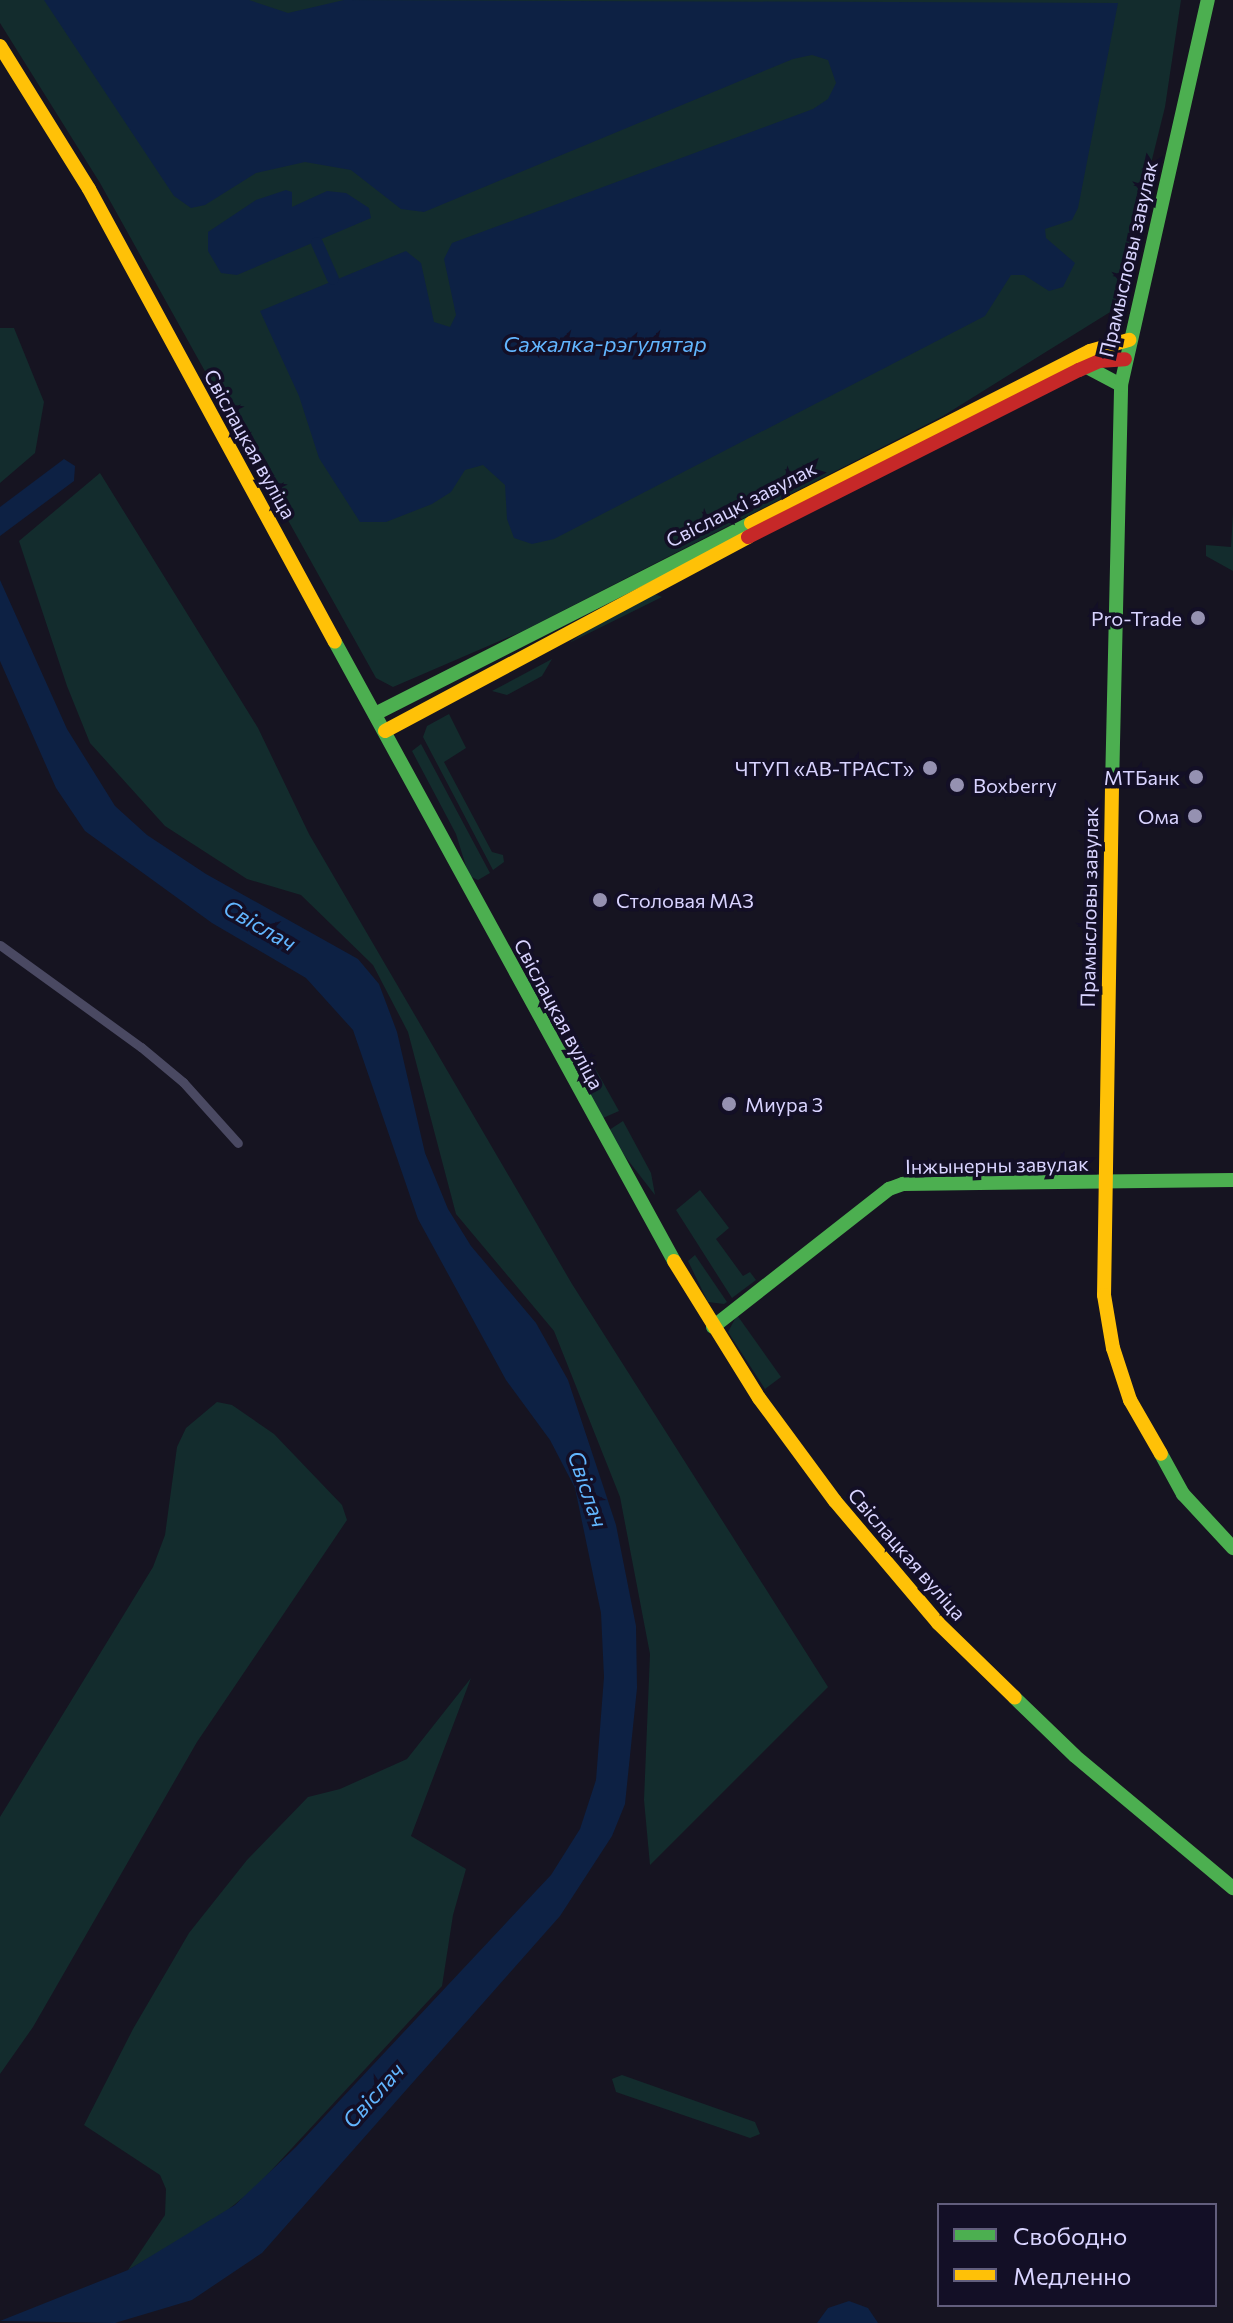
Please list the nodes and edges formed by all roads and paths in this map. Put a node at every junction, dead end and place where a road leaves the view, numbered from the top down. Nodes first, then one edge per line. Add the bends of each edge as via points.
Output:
1 (1208, 0) edge
2 (0, 46) edge
3 (1129, 340) junction
4 (1125, 359) junction
5 (1087, 367) junction
6 (1121, 385) junction
7 (375, 714) junction
8 (385, 731) junction
9 (0, 945) edge
10 (238, 1143) dead end
11 (1233, 1180) edge
12 (1102, 1184) junction
13 (713, 1327) junction
14 (1233, 1548) edge
15 (1233, 1888) edge

1 - 3 street, Прамысловы завулак
2 - 7 street, Свіслацкая вуліца via 89,189
3 - 4 street, Прамысловы завулак
3 - 7 street, Свіслацкі завулак via 1090,351
4 - 5 street, Свіслацкі завулак
4 - 6 street, Прамысловы завулак
5 - 6 street
5 - 8 street, Свіслацкі завулак via 676,573
6 - 12 street, Прамысловы завулак
7 - 8 street, Свіслацкая вуліца
8 - 13 street, Свіслацкая вуліца via 644,1213
9 - 10 street via 172,1073
11 - 12 street, Інжынерны завулак
12 - 13 street, Інжынерны завулак via 916,1183 889,1189
12 - 14 street, Прамысловы завулак via 1104,1295 1113,1348 1130,1400 1176,1483
13 - 15 street, Свіслацкая вуліца via 835,1501 938,1623 1075,1756

